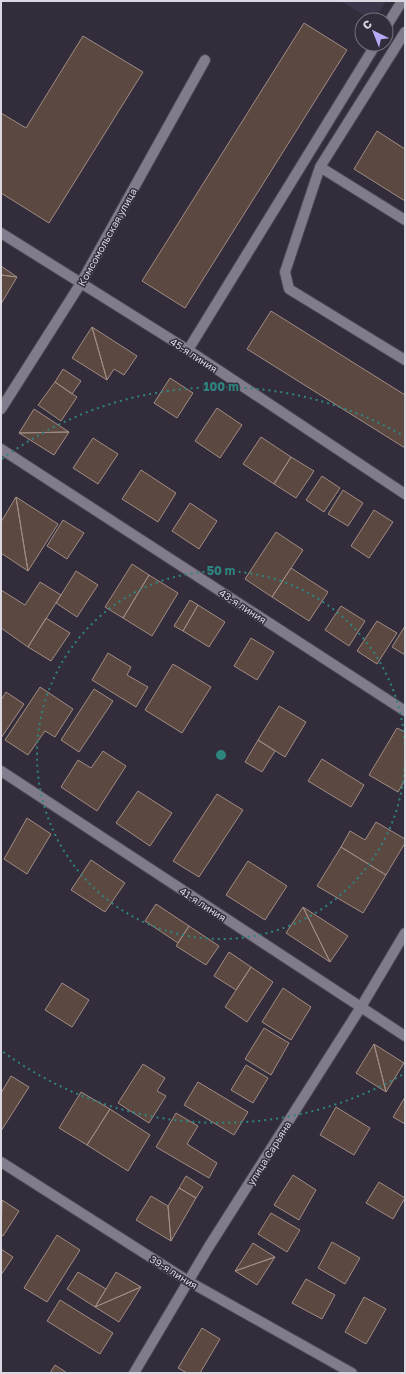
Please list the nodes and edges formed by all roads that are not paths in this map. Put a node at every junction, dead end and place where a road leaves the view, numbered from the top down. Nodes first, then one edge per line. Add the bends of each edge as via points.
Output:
1 (402, 1) edge
2 (394, 14) edge
3 (405, 32) edge
4 (371, 52) edge
5 (206, 60) dead end
6 (320, 167) junction
7 (405, 220) edge
8 (1, 233) edge
9 (81, 283) junction
10 (188, 350) junction
11 (405, 360) edge
12 (1, 409) edge
13 (1, 449) edge
14 (405, 494) edge
15 (405, 711) edge
16 (1, 771) edge
17 (405, 933) edge
18 (361, 1007) junction
19 (405, 1036) edge
20 (1, 1162) edge
21 (188, 1281) junction
22 (134, 1373) edge
23 (352, 1373) edge

1 - 2 street
3 - 6 street
4 - 10 street
5 - 9 street, Комсомольская улица
6 - 7 street
6 - 11 street via 285,272 289,289
8 - 9 street, 45-я линия
9 - 10 street, 45-я линия
9 - 12 street, Комсомольская улица
10 - 14 street, 45-я линия
13 - 15 street, 43-я линия
16 - 18 street, 41-я линия
17 - 18 street, улица Сарьяна
18 - 19 street, 41-я линия
18 - 21 street, улица Сарьяна
20 - 21 street, 39-я линия
21 - 22 street, улица Сарьяна
21 - 23 street, 39-я линия

